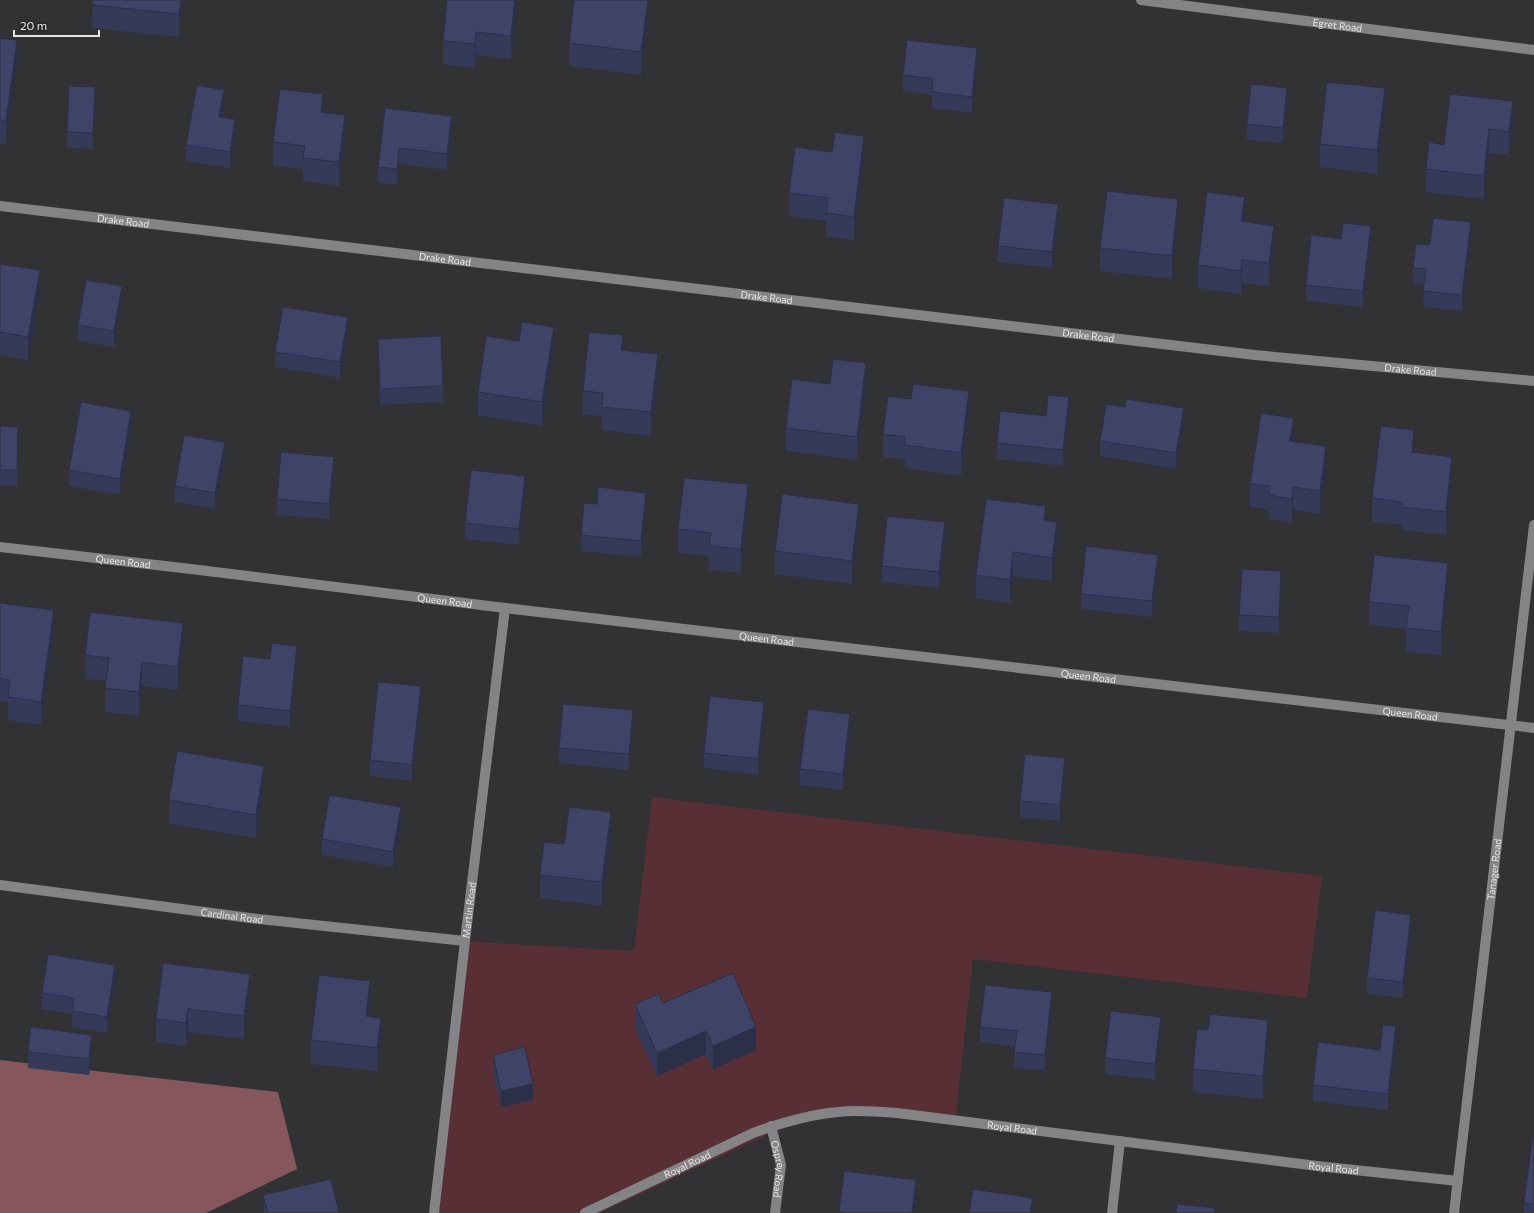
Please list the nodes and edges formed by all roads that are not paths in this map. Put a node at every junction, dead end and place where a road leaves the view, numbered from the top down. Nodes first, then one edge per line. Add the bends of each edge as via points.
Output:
1 (1141, 0) edge
2 (1534, 50) edge
3 (0, 206) edge
4 (1534, 381) edge
5 (1534, 525) edge
6 (0, 547) edge
7 (505, 608) junction
8 (1510, 725) junction
9 (1534, 728) edge
10 (0, 885) edge
11 (465, 941) junction
12 (771, 1126) junction
13 (1120, 1141) junction
14 (1458, 1181) junction
15 (434, 1213) edge
16 (585, 1213) edge
17 (775, 1213) edge
18 (1112, 1213) edge
19 (1454, 1213) edge

1 - 2 street, Egret Road
3 - 4 street, Drake Road via 1255,355
5 - 8 street, Tanager Road
6 - 7 street, Queen Road
7 - 8 street, Queen Road
7 - 11 street, Martin Road
8 - 9 street, Queen Road
8 - 14 street, Tanager Road
10 - 11 street, Cardinal Road via 250,918
11 - 15 street, Martin Road
12 - 13 street, Royal Road via 814,1115 855,1111 897,1113
12 - 16 street, Royal Road
12 - 17 street, Osprey Road via 781,1165
13 - 14 street, Royal Road
13 - 18 street
14 - 19 street, Tanager Road

